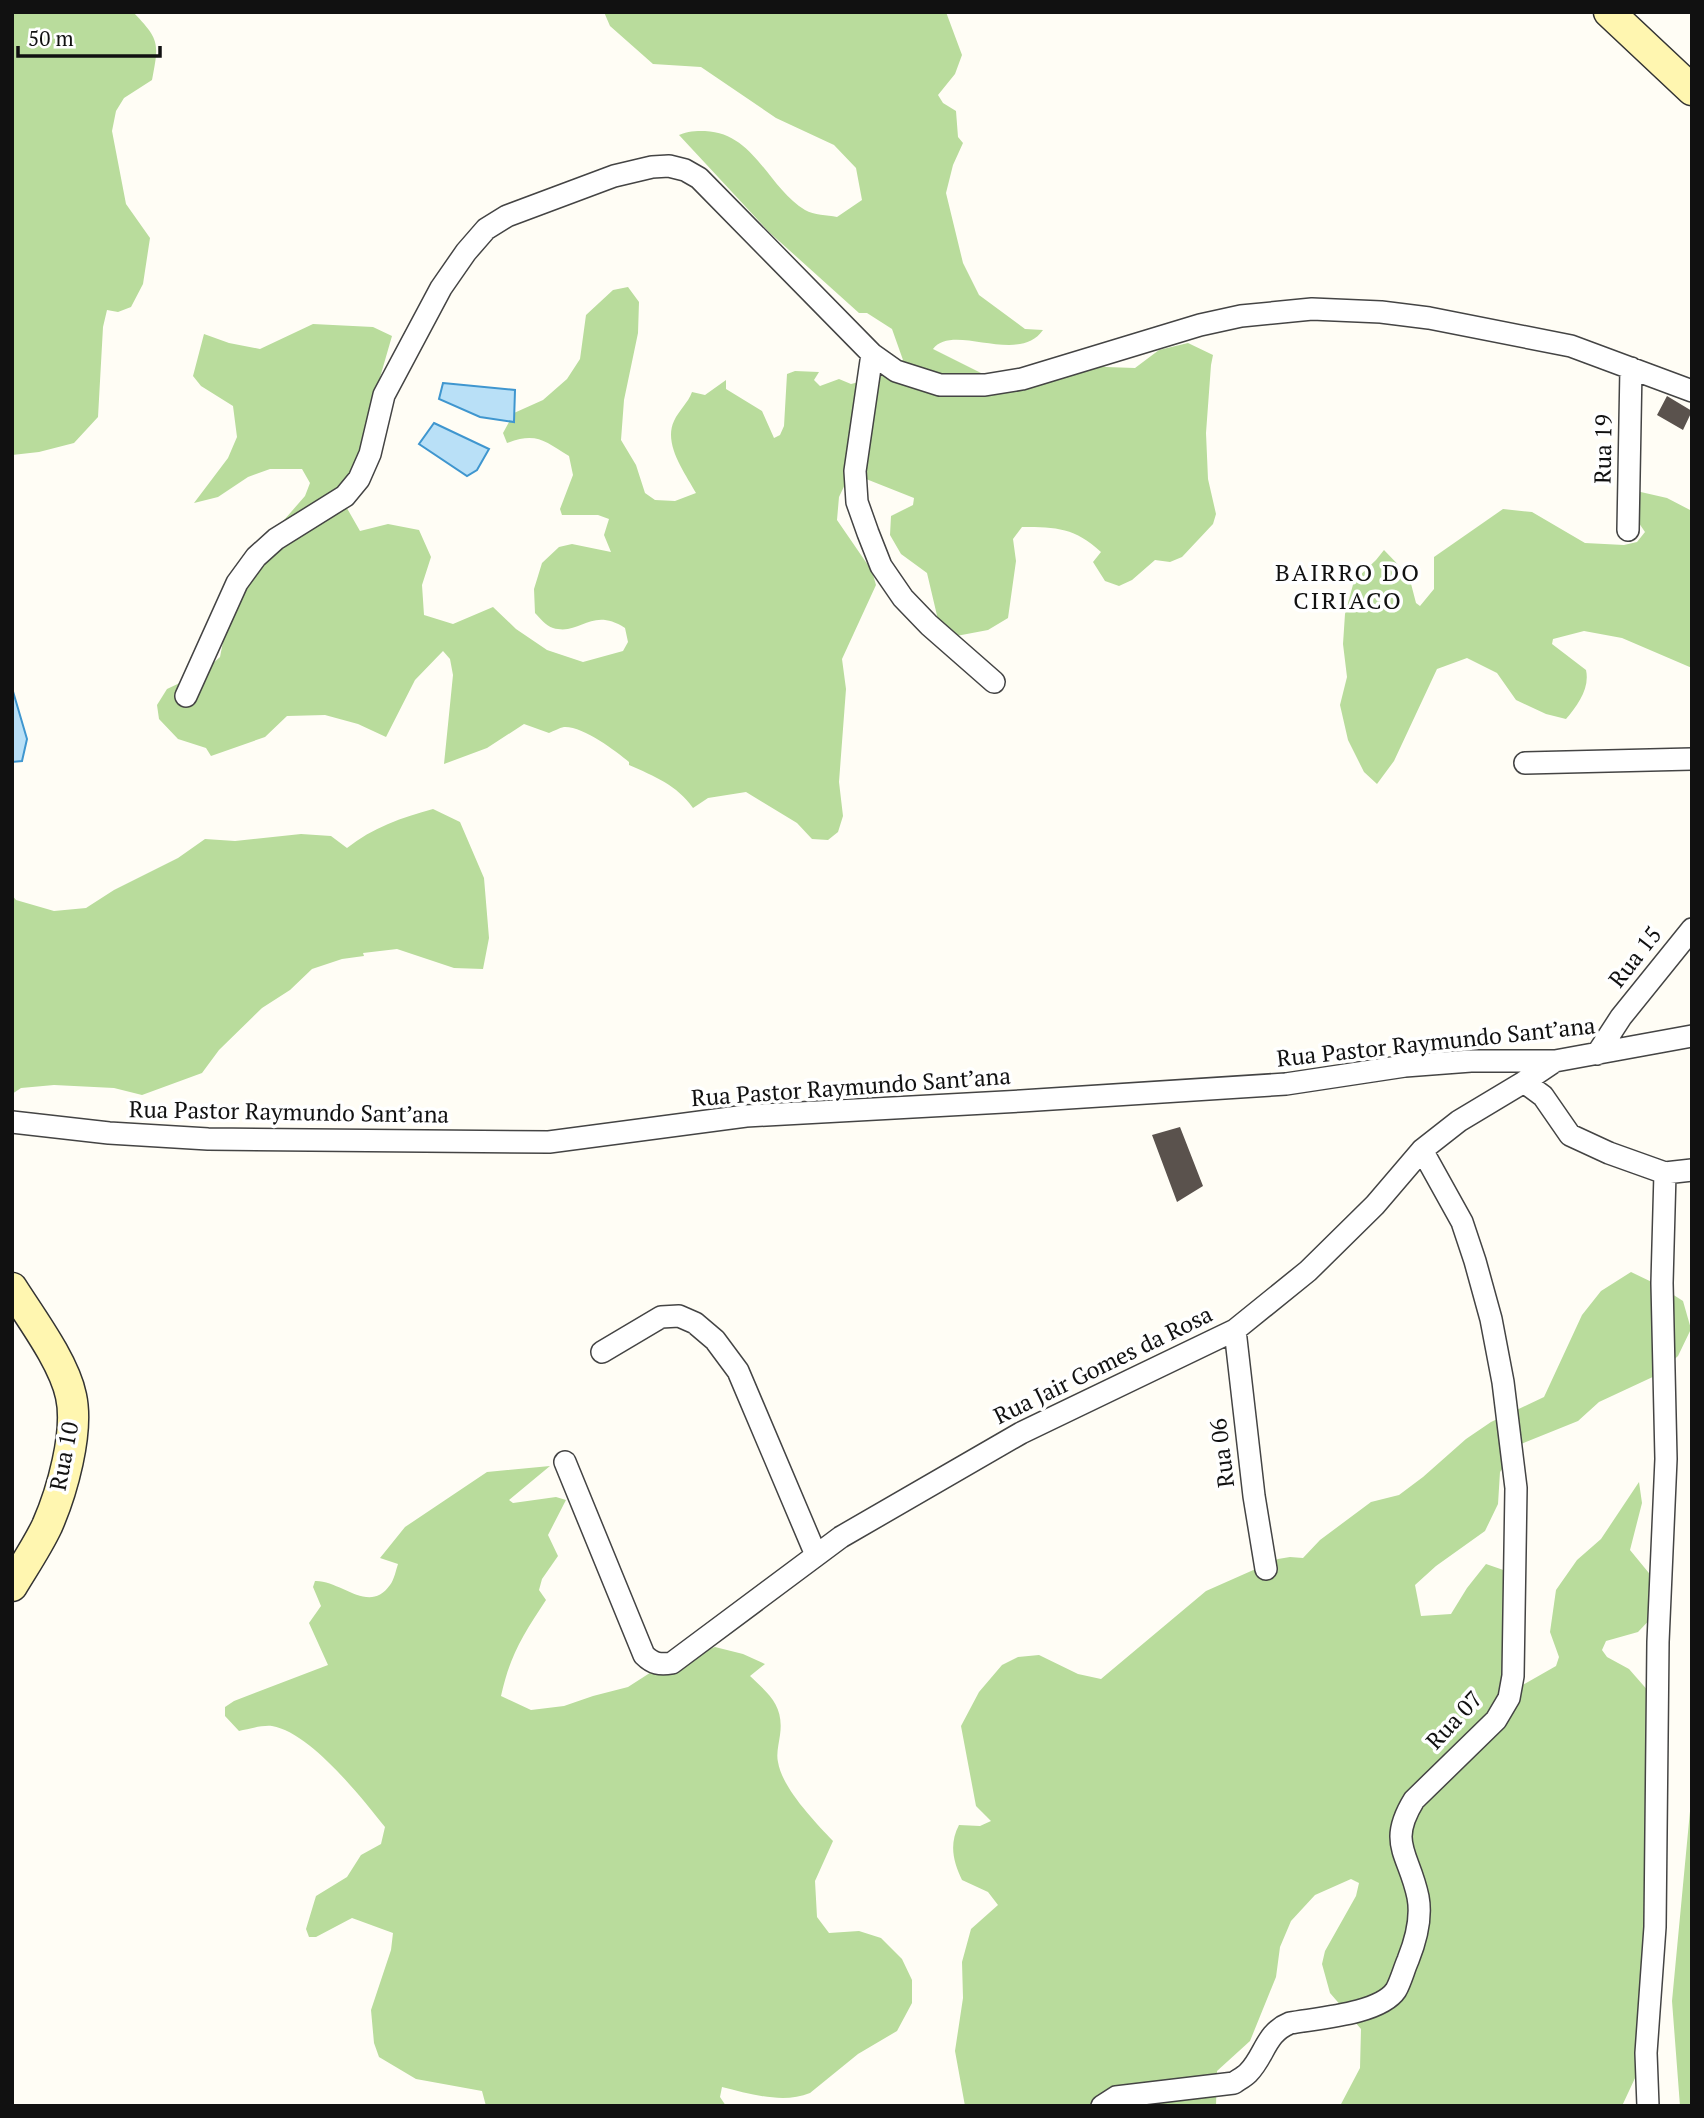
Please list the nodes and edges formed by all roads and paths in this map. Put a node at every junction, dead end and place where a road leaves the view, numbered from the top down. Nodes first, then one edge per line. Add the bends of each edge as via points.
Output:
1 (1609, 12) edge
2 (1692, 90) edge
3 (872, 354) junction
4 (1631, 368) junction
5 (1692, 391) edge
6 (1628, 530) dead end
7 (994, 682) dead end
8 (186, 695) dead end
9 (1692, 759) edge
10 (1525, 763) dead end
11 (1692, 929) edge
12 (1692, 1036) edge
13 (1597, 1054) junction
14 (1555, 1061) junction
15 (1524, 1082) junction
16 (12, 1122) edge
17 (1422, 1150) junction
18 (1692, 1170) edge
19 (1665, 1173) junction
20 (12, 1289) edge
21 (1235, 1330) junction
22 (602, 1352) dead end
23 (565, 1462) dead end
24 (816, 1555) junction
25 (1266, 1569) dead end
26 (12, 1586) edge
27 (1102, 2106) edge
28 (1648, 2106) edge

1 - 2 street
3 - 4 street via 896,371 940,385 985,385 1023,379 1200,325 1312,309 1429,318 1571,346
3 - 7 street via 855,471 857,502 868,533 881,566 903,598
3 - 8 street via 699,178 685,170 652,167 614,176 507,216 486,229 441,288 384,395 359,479 345,496 276,539 256,557 237,583
4 - 5 street
4 - 6 street, Rua 19
9 - 10 street
11 - 13 street, Rua 15
12 - 13 street, Rua Pastor Raymundo Sant’ana
13 - 14 street, Rua Pastor Raymundo Sant’ana
14 - 15 street, Rua Jair Gomes da Rosa
14 - 16 street, Rua Pastor Raymundo Sant’ana via 1471,1061 1286,1084 746,1116 549,1142 208,1139
15 - 17 street, Rua Jair Gomes da Rosa via 1459,1121
15 - 19 street via 1544,1096 1570,1135
17 - 21 street, Rua Jair Gomes da Rosa via 1375,1205 1308,1270
17 - 27 street, Rua 07 via 1462,1222 1491,1319 1503,1382 1516,1488 1509,1698 1496,1720 1414,1800 1405,1816 1400,1842 1418,1897 1419,1918 1415,1944 1396,1989 1385,2001 1279,2028 1247,2074 1234,2082 1116,2097
18 - 19 street
19 - 28 street via 1666,1459
20 - 26 street, Rua 10 via 55,1356 71,1396 74,1430 66,1472 47,1526
21 - 24 street, Rua Jair Gomes da Rosa via 1021,1433
21 - 25 street, Rua 06
22 - 24 street via 661,1317 679,1316 715,1340 738,1371
23 - 24 street, Rua Jair Gomes da Rosa via 644,1655 652,1663 673,1663

